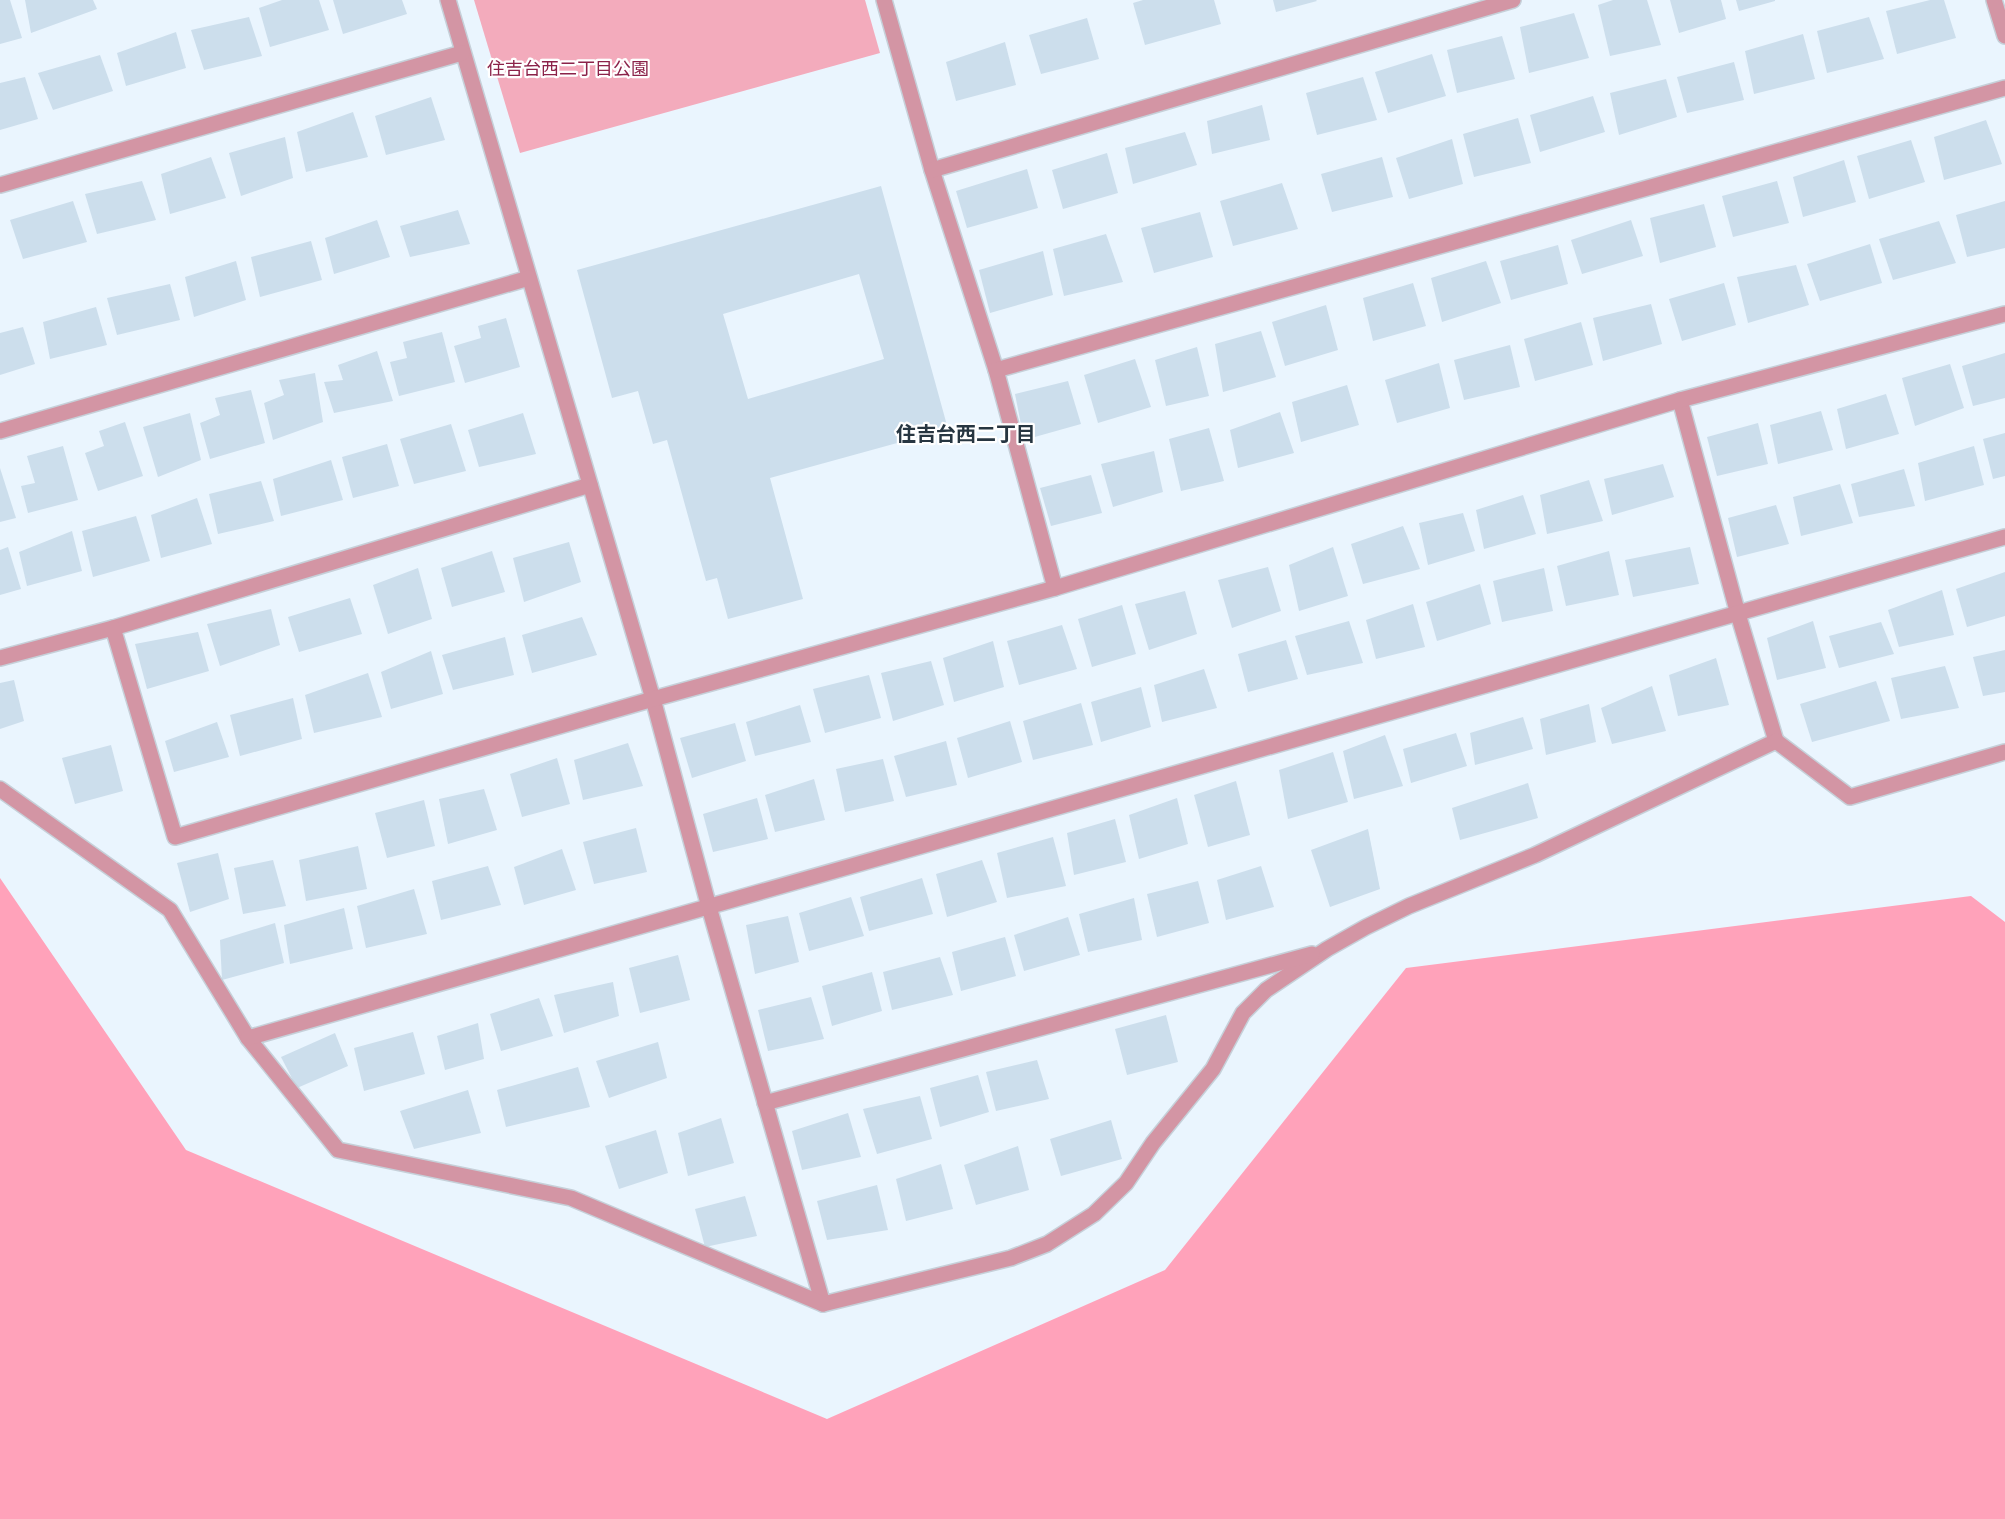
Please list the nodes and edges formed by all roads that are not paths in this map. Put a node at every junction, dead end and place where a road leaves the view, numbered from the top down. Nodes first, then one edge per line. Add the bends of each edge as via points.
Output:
1 (448, 0) edge
2 (884, 0) edge
3 (1513, 0) edge
4 (1994, 0) edge
5 (2005, 36) edge
6 (462, 53) junction
7 (2005, 88) edge
8 (932, 170) junction
9 (0, 185) edge
10 (529, 278) junction
11 (2005, 314) edge
12 (996, 370) junction
13 (1680, 400) junction
14 (0, 430) edge
15 (590, 485) junction
16 (2005, 537) edge
17 (1055, 588) junction
18 (1738, 614) junction
19 (113, 628) junction
20 (0, 658) edge
21 (652, 699) junction
22 (1776, 741) junction
23 (2005, 752) edge
24 (0, 789) edge
25 (709, 907) junction
26 (1327, 949) junction
27 (248, 1038) junction
28 (765, 1103) junction
29 (823, 1304) junction

1 - 6 street
2 - 8 street
3 - 8 street
4 - 5 street
6 - 9 street
6 - 10 street
7 - 12 street
8 - 12 street
10 - 14 street
10 - 15 street
11 - 13 street
12 - 17 street
13 - 17 street
13 - 18 street
15 - 19 street
15 - 21 street
16 - 18 street
17 - 21 street
18 - 22 street
18 - 25 street
19 - 20 street
19 - 21 street via 175,837
21 - 25 street
22 - 23 street via 1850,797
22 - 26 street via 1534,855 1409,906
24 - 27 street via 170,910
25 - 27 street
25 - 28 street
26 - 28 street
26 - 29 street via 1266,990 1243,1012 1212,1069 1126,1183 1094,1214 1047,1244 1011,1258
27 - 29 street via 338,1150 571,1198
28 - 29 street

